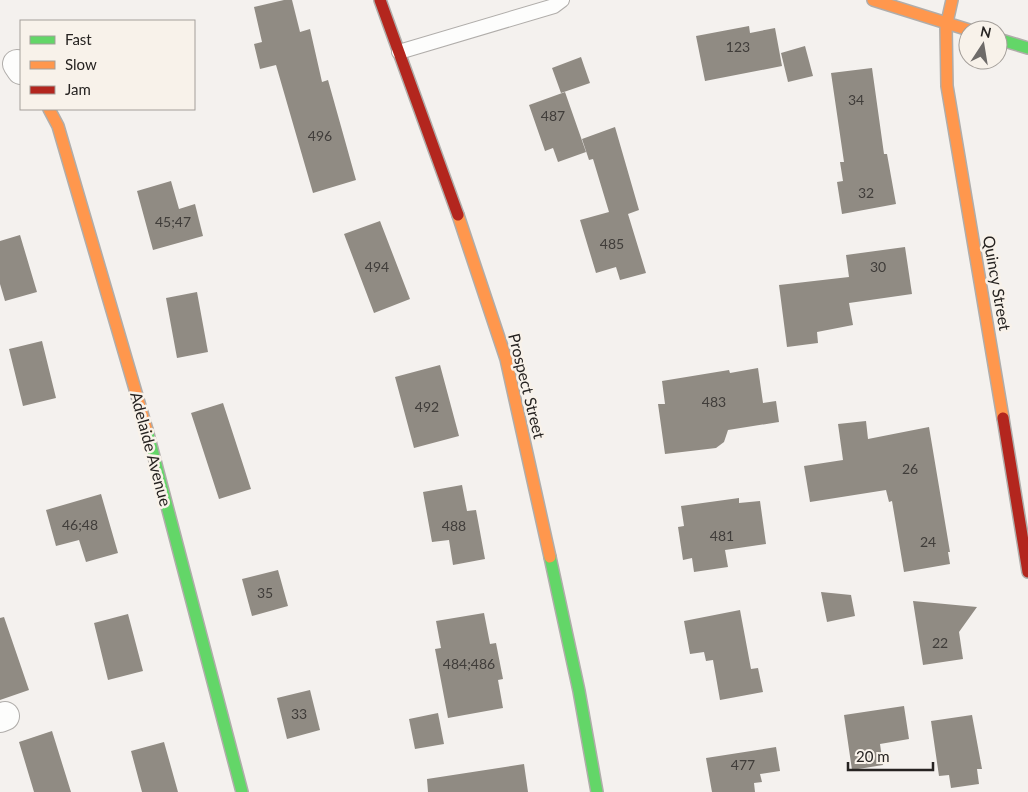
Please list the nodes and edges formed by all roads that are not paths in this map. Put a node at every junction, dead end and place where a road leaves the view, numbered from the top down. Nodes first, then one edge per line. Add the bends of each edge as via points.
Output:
1 (380, 0) edge
2 (562, 0) edge
3 (873, 0) edge
4 (952, 0) edge
5 (947, 23) junction
6 (958, 26) edge
7 (1008, 42) edge
8 (1028, 48) edge
9 (399, 52) junction
10 (50, 110) edge
11 (1028, 572) edge
12 (242, 792) edge
13 (597, 792) edge

1 - 9 street, Prospect Street
2 - 9 lane via 554,6
3 - 5 street
4 - 5 street, Quincy Street
5 - 6 street
5 - 11 street, Quincy Street via 947,86
7 - 8 street
9 - 13 street, Prospect Street via 506,359 579,692
10 - 12 street, Adelaide Avenue via 58,126 146,427

